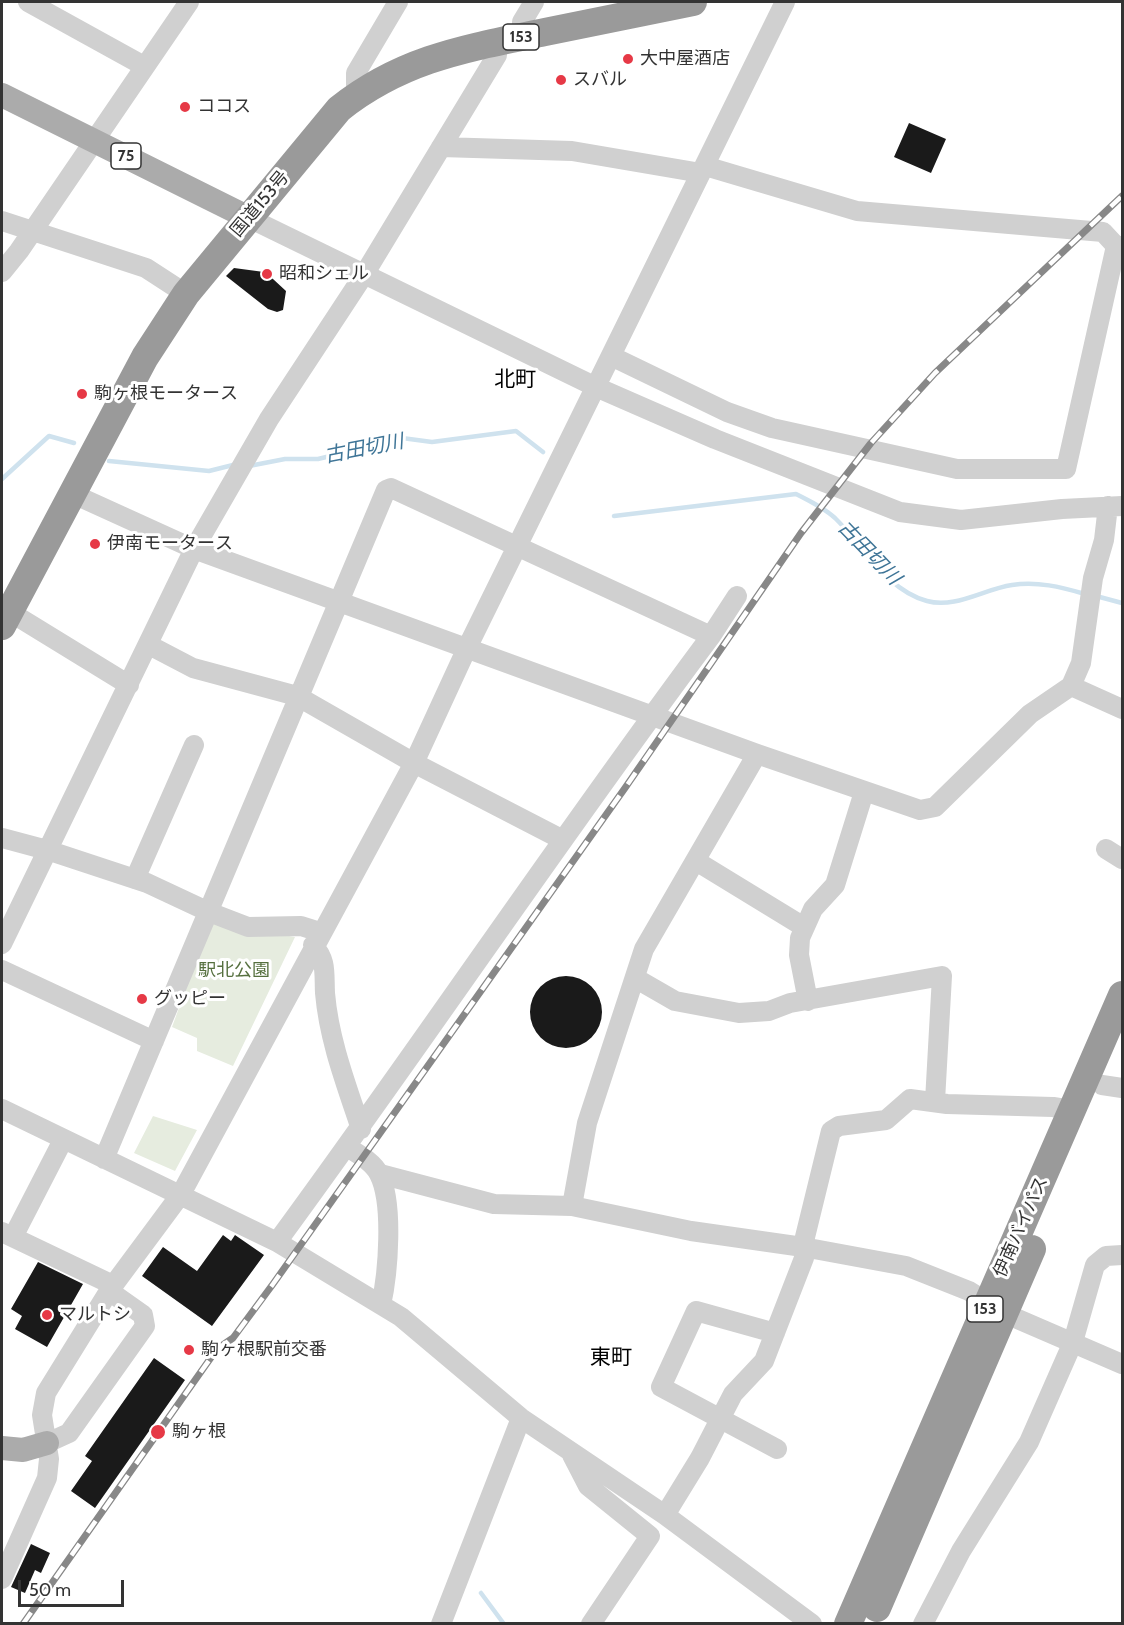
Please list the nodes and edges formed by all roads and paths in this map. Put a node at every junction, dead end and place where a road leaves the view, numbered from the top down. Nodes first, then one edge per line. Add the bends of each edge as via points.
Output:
1 (28, 2) edge
2 (189, 2) edge
3 (398, 2) edge
4 (534, 2) edge
5 (693, 2) edge
6 (785, 2) edge
7 (524, 36) junction
8 (496, 42) junction
9 (144, 66) junction
10 (2, 95) edge
11 (357, 95) junction
12 (94, 140) junction
13 (441, 147) junction
14 (703, 169) junction
15 (249, 218) junction
16 (2, 221) edge
17 (30, 233) junction
18 (1119, 246) edge
19 (2, 272) edge
20 (365, 273) junction
21 (186, 294) junction
22 (611, 356) junction
23 (596, 387) junction
24 (73, 494) junction
25 (1115, 506) edge
26 (518, 545) junction
27 (194, 549) junction
28 (737, 596) dead end
29 (338, 602) junction
30 (6, 619) edge
31 (711, 636) junction
32 (148, 645) junction
33 (467, 648) junction
34 (129, 685) junction
35 (1071, 686) junction
36 (297, 696) junction
37 (1122, 709) edge
38 (653, 714) junction
39 (194, 745) dead end
40 (757, 754) junction
41 (414, 763) junction
42 (864, 792) junction
43 (2, 838) edge
44 (563, 840) junction
45 (47, 850) junction
46 (696, 861) junction
47 (135, 879) junction
48 (209, 912) junction
49 (804, 927) junction
50 (316, 939) junction
51 (2, 944) edge
52 (2, 970) edge
53 (634, 978) junction
54 (1122, 995) edge
55 (807, 1001) junction
56 (1122, 1037) edge
57 (154, 1041) junction
58 (1112, 1087) edge
59 (935, 1101) junction
60 (2, 1109) edge
61 (1072, 1110) junction
62 (361, 1129) junction
63 (63, 1140) junction
64 (347, 1147) junction
65 (104, 1159) junction
66 (380, 1174) junction
67 (181, 1194) junction
68 (572, 1206) junction
69 (6, 1238) edge
70 (277, 1242) junction
71 (803, 1247) junction
72 (1122, 1255) edge
73 (111, 1288) junction
74 (381, 1305) junction
75 (997, 1308) junction
76 (775, 1333) junction
77 (1073, 1342) junction
78 (1122, 1364) edge
79 (522, 1418) junction
80 (720, 1419) junction
81 (47, 1443) junction
82 (2, 1448) edge
83 (777, 1449) dead end
84 (571, 1453) junction
85 (665, 1515) junction
86 (2, 1579) edge
87 (441, 1623) edge
88 (591, 1623) edge
89 (812, 1623) edge
90 (849, 1623) edge
91 (870, 1623) edge
92 (923, 1623) edge

1 - 9 street
2 - 9 street
3 - 11 street via 356,73
4 - 7 street via 522,22
5 - 7 highway, 国道153号 / 153
6 - 14 street
7 - 8 highway, 国道153号 / 153
8 - 11 highway, 国道153号 / 153 via 411,65
8 - 13 street via 497,55
9 - 12 street
10 - 12 main road, 75
11 - 15 highway, 国道153号 / 153 via 324,125
12 - 15 main road, 75
12 - 17 street
13 - 14 street via 572,151
13 - 20 street
14 - 18 street via 857,211 1103,232
14 - 22 street
15 - 20 street
15 - 21 highway, 国道153号 / 153
16 - 17 street
17 - 19 street
17 - 21 street via 146,268
18 - 22 street via 1066,469 957,469 772,428 727,412
20 - 23 street
20 - 27 street via 269,419
21 - 24 highway, 国道153号 / 153 via 144,357
22 - 23 street
23 - 25 street via 900,512 961,520
23 - 26 street
24 - 27 street
24 - 30 highway, 国道153号 / 153
25 - 35 street via 1092,578 1081,663
26 - 29 street via 391,488 386,490
26 - 31 street
26 - 33 street
27 - 29 street
27 - 32 street
28 - 31 street
29 - 33 street
29 - 36 street
30 - 34 street
31 - 38 street
32 - 34 street
32 - 36 street via 193,668
33 - 38 street
33 - 41 street
34 - 45 street
35 - 37 street
35 - 42 street via 1030,714 935,807 920,810
36 - 41 street
36 - 48 street
38 - 40 street
38 - 44 street
39 - 47 street
40 - 42 street
40 - 46 street
41 - 44 street
41 - 50 street
42 - 49 street via 835,885 813,909
43 - 45 street
44 - 62 street
45 - 47 street
45 - 51 street
46 - 49 street
46 - 53 street via 656,925
47 - 48 street
48 - 50 street via 248,927 301,926
48 - 57 street
49 - 55 street via 799,955
50 - 62 street via 322,956 334,1046
50 - 67 street
52 - 57 street
53 - 55 street via 675,1001 739,1013 769,1011
53 - 68 street via 586,1123
54 - 61 highway, 伊南バイパス / 153
55 - 59 street via 942,976
56 - 58 highway, 伊南バイパス / 153
57 - 65 street
58 - 75 highway, 伊南バイパス / 153
59 - 61 street
59 - 71 street via 910,1099 886,1120 838,1126 831,1131
60 - 63 street
61 - 75 highway, 伊南バイパス / 153
62 - 64 street
63 - 65 street
63 - 69 street
64 - 66 street
64 - 70 street
65 - 67 street
66 - 68 street via 494,1204
66 - 74 street via 387,1217 388,1261
67 - 70 street
67 - 73 street
68 - 71 street via 691,1231
69 - 73 street
70 - 74 street
71 - 75 street via 906,1266 969,1291
71 - 76 street via 804,1258
72 - 77 street via 1106,1256 1095,1265
73 - 81 street via 46,1392 42,1415
73 - 81 street via 142,1315 145,1326 69,1433
74 - 79 street via 401,1317
75 - 77 street
75 - 90 highway, 伊南バイパス / 153
75 - 91 highway, 伊南バイパス / 153
76 - 80 street via 764,1361 733,1394
76 - 80 street via 696,1311 661,1387
77 - 78 street
77 - 92 street via 1029,1442 961,1551
79 - 84 street
79 - 87 street
80 - 83 street
80 - 85 street
81 - 82 main road via 23,1450
81 - 86 street via 47,1478
84 - 85 street
84 - 88 street via 588,1486 650,1536
85 - 89 street

